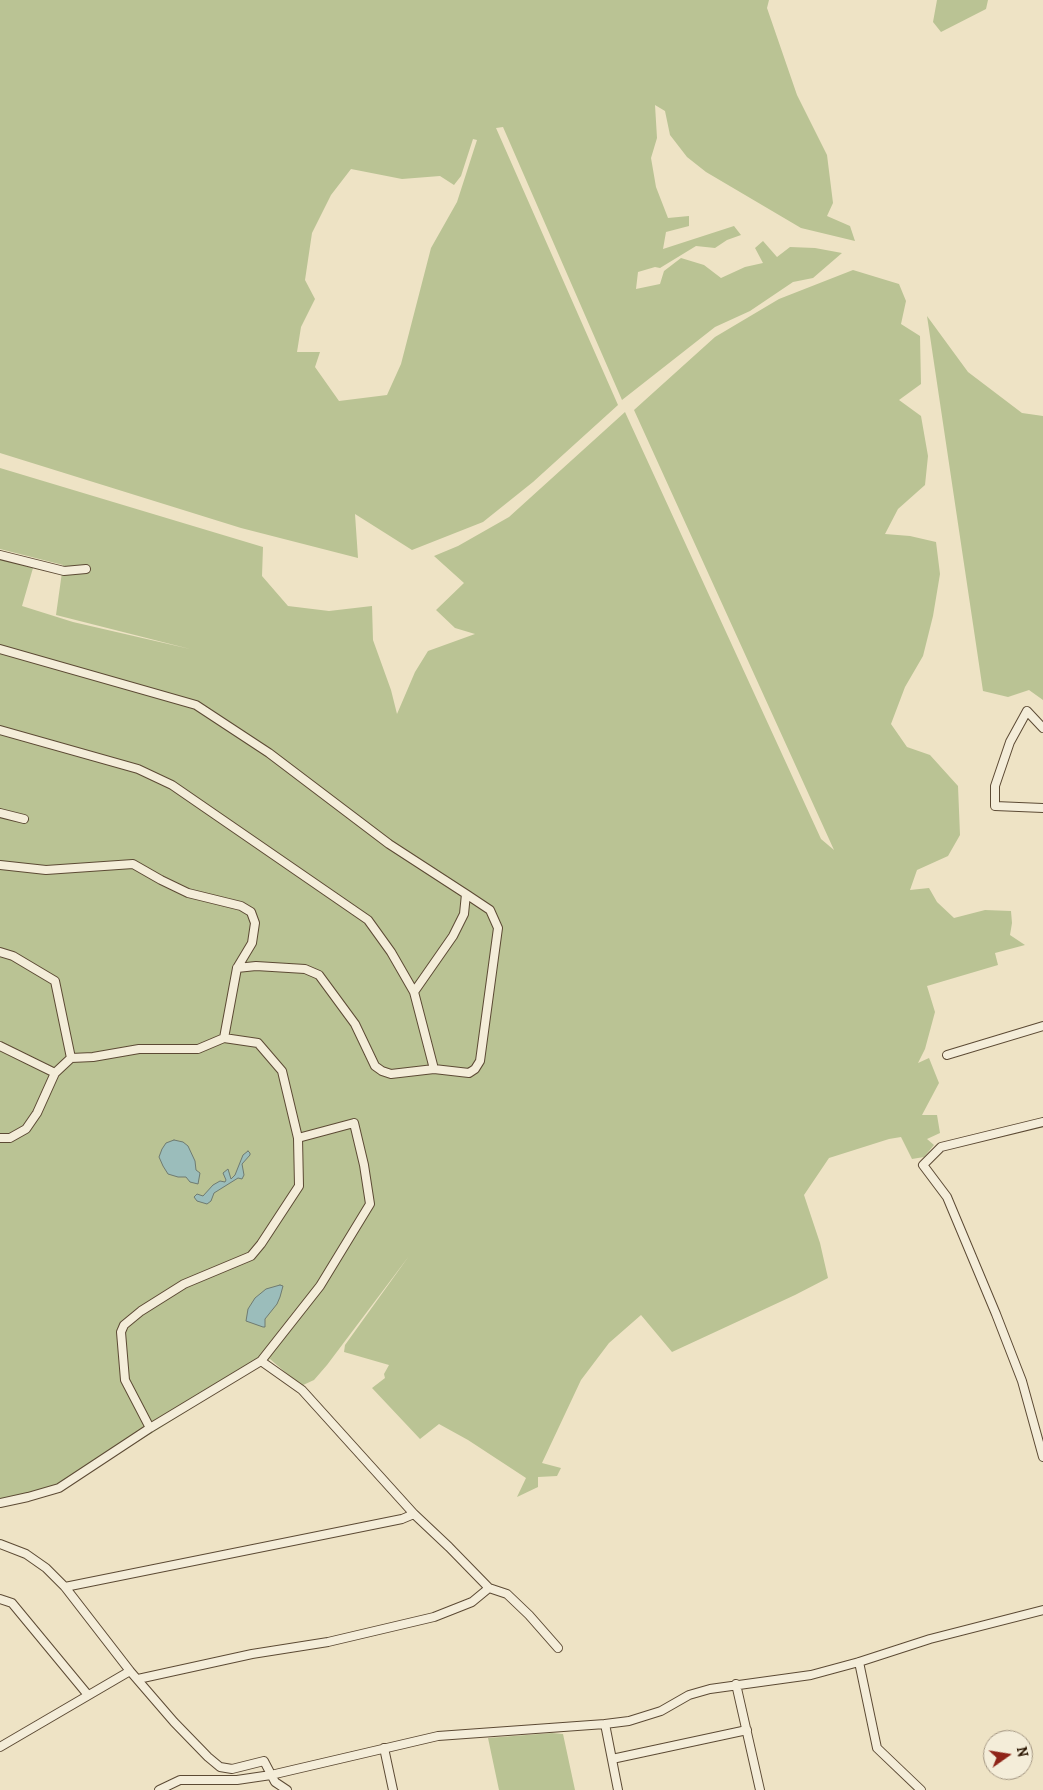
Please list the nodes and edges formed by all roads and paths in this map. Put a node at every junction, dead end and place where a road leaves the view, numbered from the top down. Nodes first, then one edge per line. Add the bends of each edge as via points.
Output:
1 (0, 555) edge
2 (86, 569) dead end
3 (0, 648) edge
4 (1043, 728) edge
5 (0, 730) edge
6 (1043, 808) edge
7 (0, 813) edge
8 (24, 819) dead end
9 (0, 865) edge
10 (466, 894) junction
11 (0, 952) edge
12 (237, 968) junction
13 (414, 992) junction
14 (1043, 1026) edge
15 (224, 1038) junction
16 (0, 1046) edge
17 (947, 1055) dead end
18 (71, 1058) junction
19 (434, 1069) junction
20 (55, 1073) junction
21 (1043, 1122) edge
22 (0, 1138) edge
23 (298, 1138) junction
24 (261, 1361) junction
25 (150, 1428) junction
26 (1043, 1457) edge
27 (0, 1503) edge
28 (414, 1514) junction
29 (0, 1544) edge
30 (65, 1587) junction
31 (489, 1588) junction
32 (0, 1599) edge
33 (1043, 1610) edge
34 (558, 1648) dead end
35 (859, 1662) junction
36 (130, 1671) junction
37 (138, 1679) junction
38 (736, 1684) junction
39 (88, 1695) junction
40 (605, 1724) junction
41 (747, 1730) junction
42 (0, 1747) edge
43 (384, 1748) junction
44 (612, 1759) junction
45 (271, 1775) junction
46 (159, 1790) edge
47 (287, 1790) edge
48 (393, 1790) edge
49 (618, 1790) edge
50 (760, 1790) edge
51 (921, 1790) edge

1 - 2 street via 64,570
3 - 10 street via 196,705 269,753 389,844
4 - 6 street via 1028,712 1010,742 995,786 995,806
5 - 13 street via 138,769 172,785 368,920
7 - 8 street
9 - 12 street via 46,870 133,864 188,893 241,906 251,912 255,922 252,943
10 - 13 street via 464,914 453,936
10 - 19 street via 490,910 498,928 480,1061 469,1073
11 - 18 street via 13,956 54,981
12 - 15 street
12 - 19 street via 305,969 319,975 355,1024 375,1066 391,1074
13 - 19 street
14 - 17 street
15 - 18 street via 198,1049 139,1050
15 - 23 street via 258,1043 282,1071
16 - 20 street
18 - 20 street
20 - 22 street via 38,1113 26,1129 10,1138
21 - 26 street via 941,1147 923,1165 947,1197 996,1314 1022,1381
23 - 24 street via 354,1123 370,1204 320,1286
23 - 25 street via 299,1186 251,1256 184,1284 124,1324 121,1332 125,1380
24 - 25 street
24 - 28 street via 302,1390
25 - 27 street via 59,1488
28 - 30 street via 402,1520
28 - 31 street
29 - 30 street via 26,1554
30 - 36 street
31 - 34 street via 507,1594
31 - 37 street via 472,1602 434,1617 328,1642 252,1654
32 - 39 street via 12,1603
33 - 35 street via 930,1639
35 - 38 street via 789,1679
35 - 51 street via 877,1748
36 - 37 street
36 - 39 street
37 - 45 street via 174,1722 220,1767 232,1769 264,1761
38 - 40 street via 689,1695 661,1711 629,1721
38 - 41 street
39 - 42 street
40 - 43 street via 438,1736
40 - 44 street
41 - 44 street
41 - 50 street
43 - 45 street
43 - 48 street
44 - 49 street
45 - 46 street via 237,1780 180,1780
45 - 47 street

